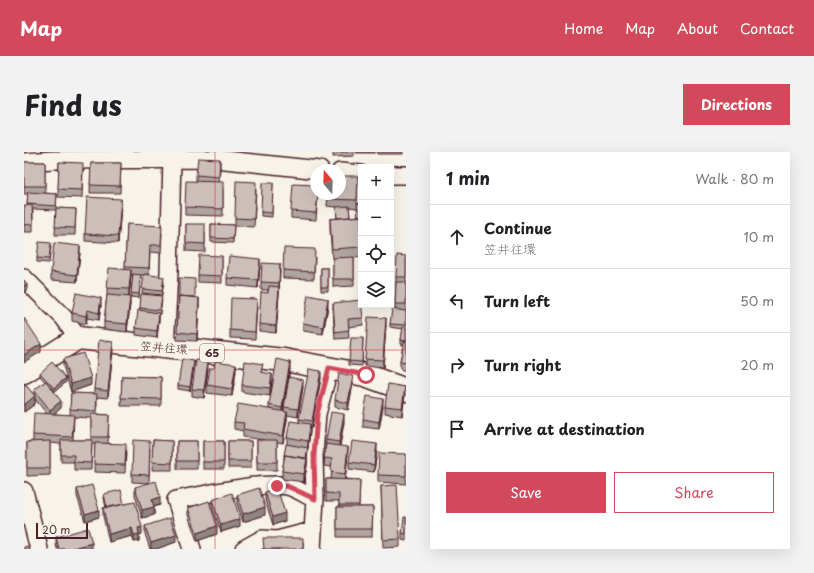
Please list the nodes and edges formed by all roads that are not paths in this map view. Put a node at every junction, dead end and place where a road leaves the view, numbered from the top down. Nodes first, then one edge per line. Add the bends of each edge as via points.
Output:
1 (172, 159) junction
2 (24, 162) edge
3 (310, 169) edge
4 (346, 173) edge
5 (358, 174) edge
6 (394, 175) edge
7 (406, 175) edge
8 (24, 278) edge
9 (78, 338) junction
10 (165, 348) junction
11 (329, 368) junction
12 (24, 372) edge
13 (406, 390) edge
14 (24, 491) edge
15 (315, 499) junction
16 (312, 531) junction
17 (39, 549) edge
18 (192, 549) edge
19 (244, 549) edge
20 (312, 549) edge

1 - 2 street
1 - 3 street via 215,159
1 - 10 street
4 - 5 street
6 - 7 street
8 - 9 street via 64,318
9 - 10 main road, 笠井往環 / 65
9 - 12 main road
10 - 11 main road, 笠井往環 / 65 via 284,360
11 - 13 main road, 笠井往環 / 65 via 366,375
11 - 15 street via 317,414 314,455
14 - 17 street
15 - 16 street
15 - 18 street via 287,486 277,486 240,489 176,500
16 - 19 street via 277,540 262,539
16 - 20 street

